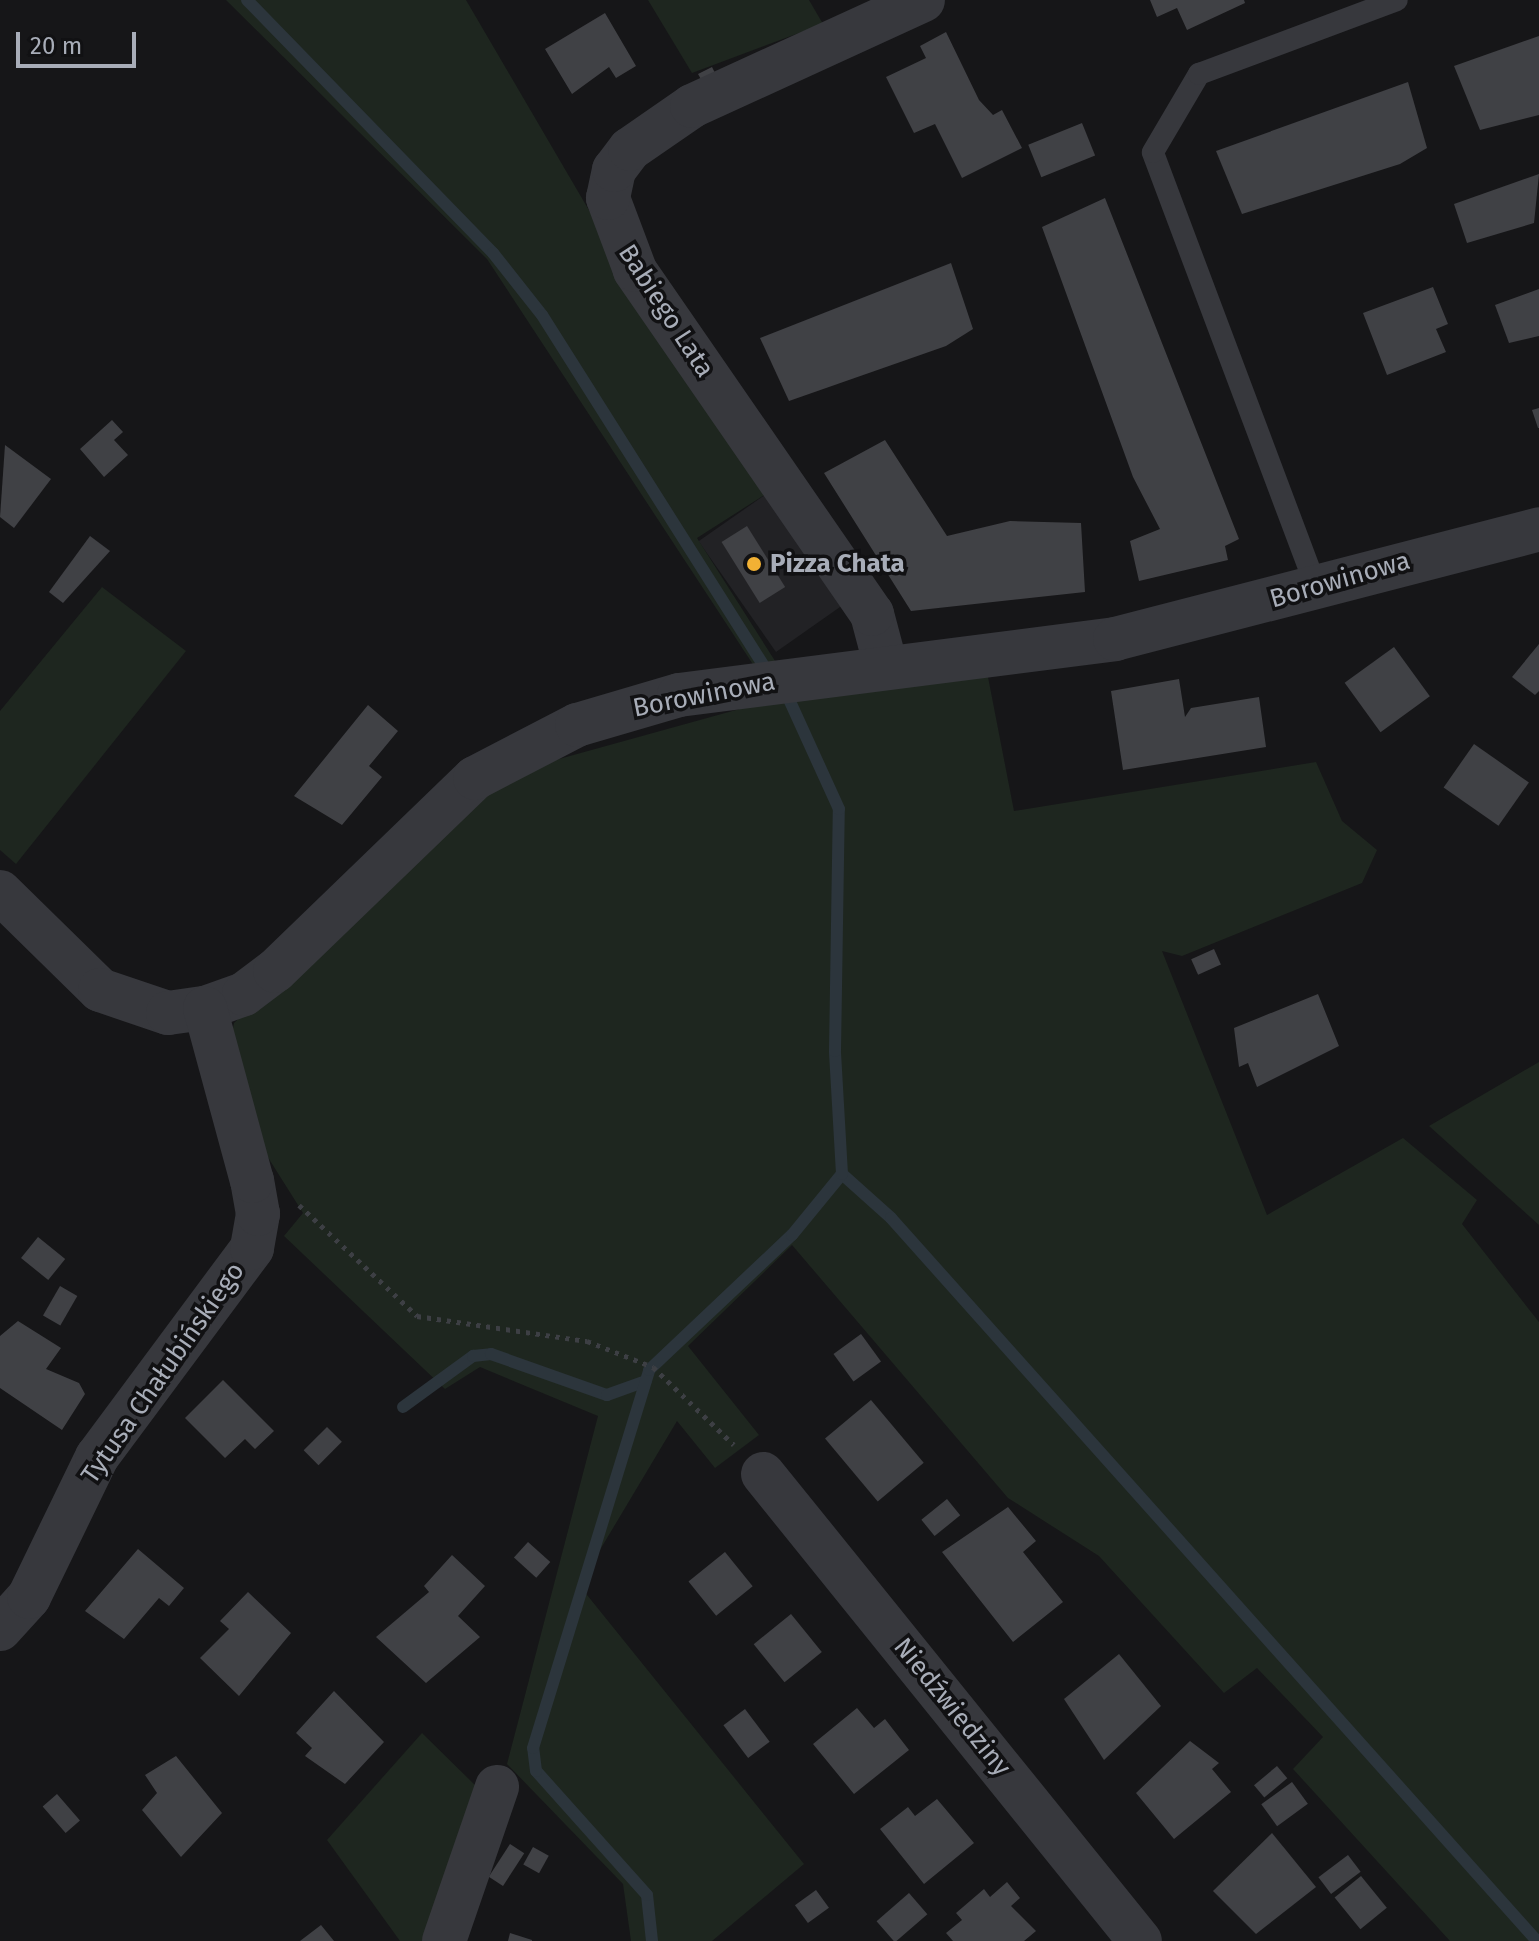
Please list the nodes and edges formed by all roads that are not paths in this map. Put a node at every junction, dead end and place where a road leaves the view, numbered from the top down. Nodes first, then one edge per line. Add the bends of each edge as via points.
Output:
1 (923, 0) edge
2 (1397, 0) edge
3 (1539, 529) edge
4 (1315, 584) junction
5 (885, 663) junction
6 (0, 892) edge
7 (205, 1008) junction
8 (763, 1474) road end
9 (0, 1629) edge
10 (497, 1787) dead end
11 (444, 1941) edge
12 (1140, 1941) edge

1 - 5 street, Babiego Lata via 692,106 630,149 614,170 608,198 635,270 872,614
2 - 4 lane via 1199,74 1153,152
3 - 4 street, Borowinowa
4 - 5 street, Borowinowa via 1115,639
5 - 7 street, Borowinowa via 679,695 526,747 436,809 275,971 244,994
6 - 7 street, Borowinowa via 100,990 168,1013
7 - 9 street, Tytusa Chałubińskiego via 252,1181 258,1214 252,1248 97,1457 29,1597
8 - 12 street, Niedźwiedziny
10 - 11 street

